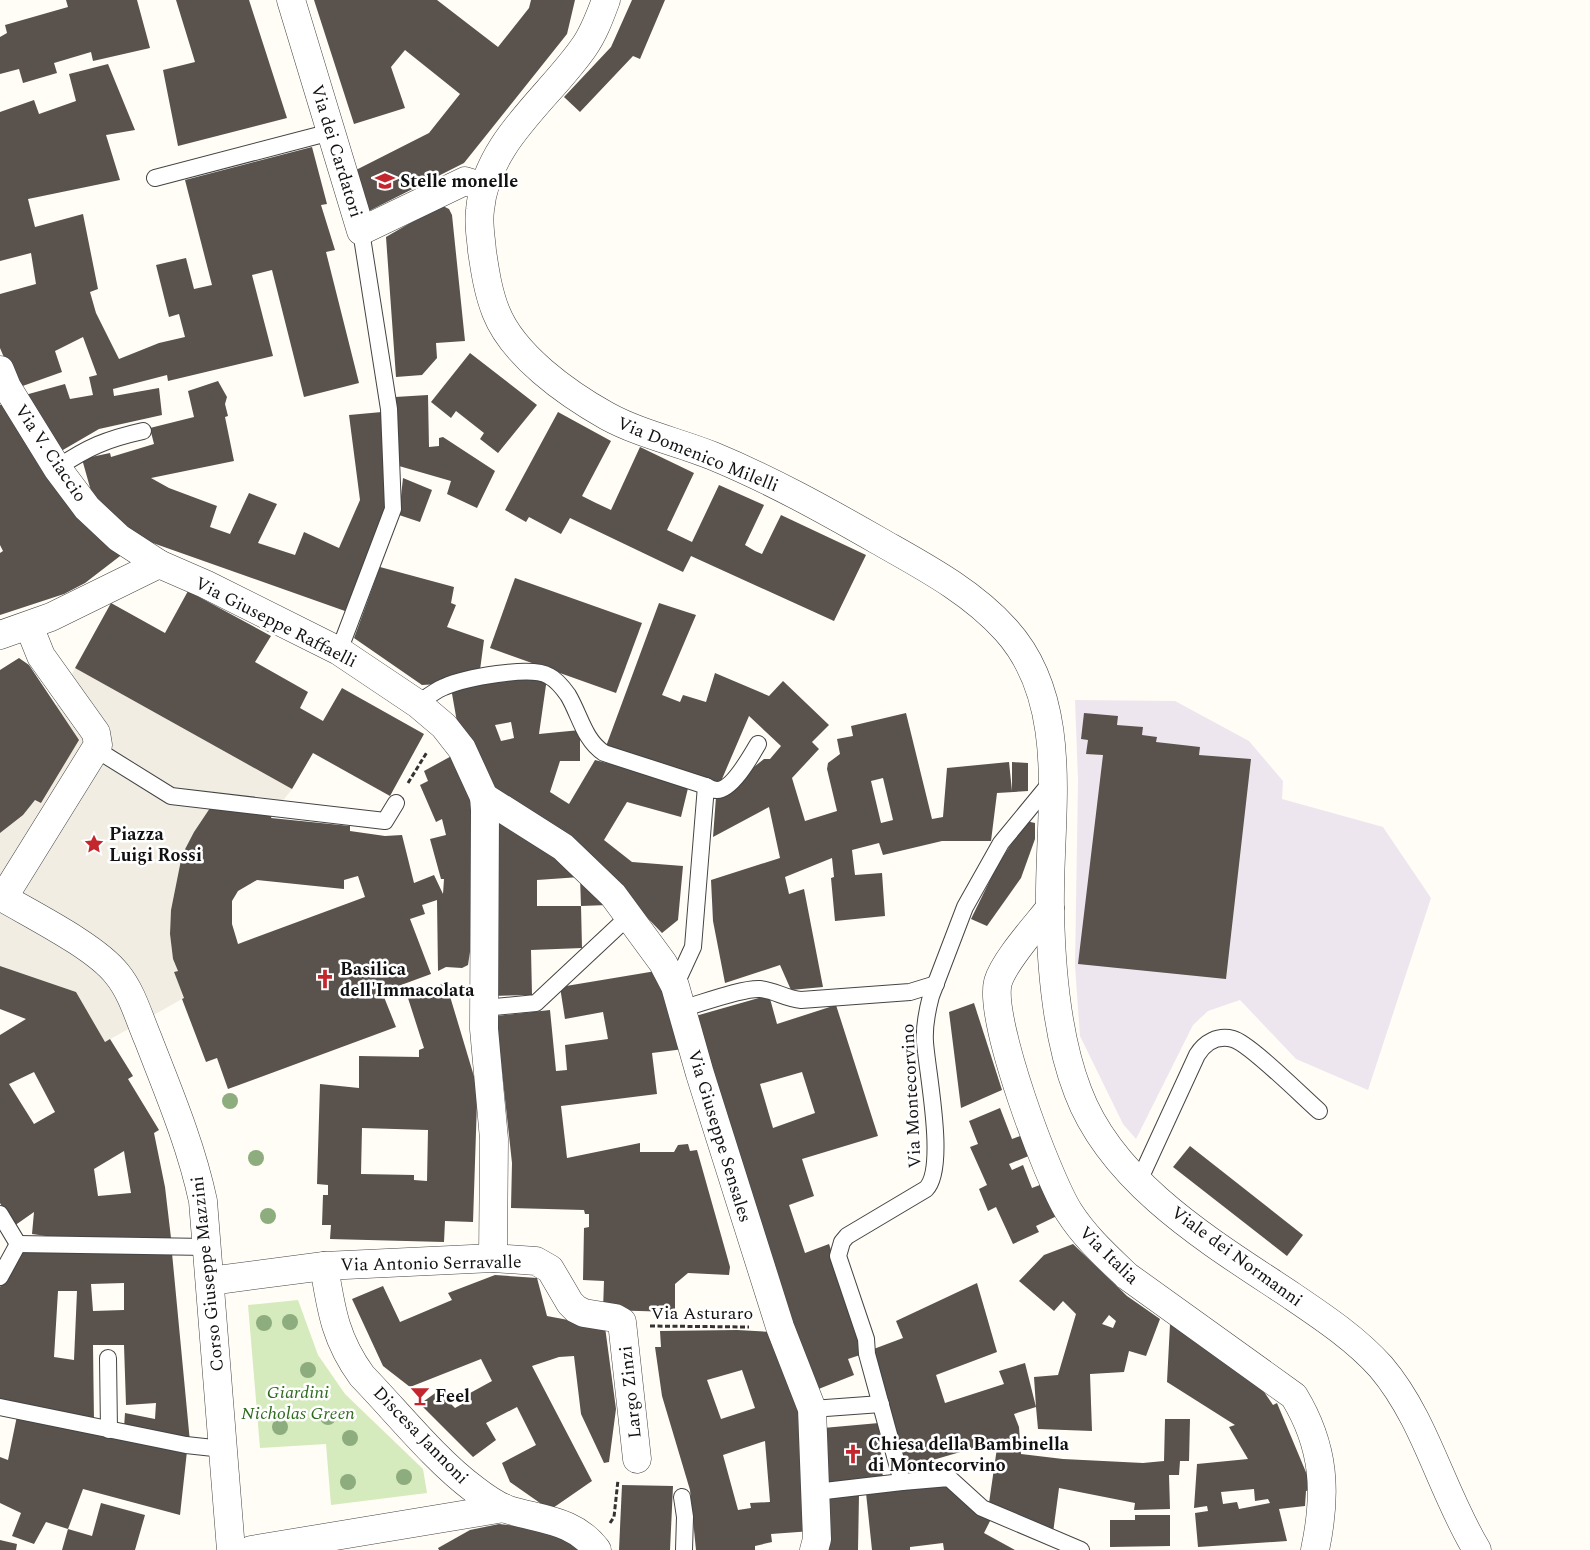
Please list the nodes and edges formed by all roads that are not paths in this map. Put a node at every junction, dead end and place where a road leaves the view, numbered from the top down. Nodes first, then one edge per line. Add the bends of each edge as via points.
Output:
1 (291, 0) edge
2 (606, 0) edge
3 (332, 132) junction
4 (155, 178) dead end
5 (484, 187) junction
6 (361, 230) junction
7 (2, 382) edge
8 (143, 431) dead end
9 (57, 468) junction
10 (159, 564) junction
11 (29, 626) junction
12 (0, 635) edge
13 (339, 651) junction
14 (418, 704) junction
15 (758, 744) dead end
16 (97, 750) junction
17 (1052, 781) junction
18 (706, 786) junction
19 (484, 796) junction
20 (396, 803) road end
21 (1, 897) edge
22 (1050, 908) junction
23 (629, 916) junction
24 (936, 984) junction
25 (678, 998) junction
26 (484, 1008) junction
27 (1319, 1112) dead end
28 (1139, 1181) junction
29 (0, 1214) edge
30 (18, 1244) junction
31 (206, 1247) junction
32 (493, 1258) junction
33 (324, 1266) junction
34 (0, 1277) edge
35 (210, 1282) junction
36 (624, 1326) joint
37 (108, 1358) dead end
38 (881, 1404) junction
39 (0, 1407) edge
40 (812, 1409) junction
41 (109, 1430) junction
42 (223, 1449) junction
43 (637, 1458) road end
44 (902, 1482) junction
45 (816, 1492) junction
46 (682, 1497) dead end
47 (504, 1508) junction
48 (595, 1548) edge
49 (231, 1550) edge
50 (251, 1550) edge
51 (684, 1550) edge
52 (814, 1550) edge
53 (1082, 1550) edge
54 (1314, 1550) edge
55 (1477, 1550) edge

1 - 3 street, Via dei Cardatori
2 - 5 street, Via Domenico Milelli via 596,27 584,46 507,140
3 - 4 lane
3 - 6 street, Via dei Cardatori
5 - 6 street, Via dei Cardatori via 465,181
5 - 17 street, Via Domenico Milelli via 480,232 493,305 505,333 526,357 609,417 712,456 771,483 940,576 977,604 1010,634 1038,684 1049,730
6 - 13 lane via 389,409 393,509
7 - 9 street, Via V. Ciaccio
8 - 9 lane via 86,448
9 - 10 street, Via V. Ciaccio via 87,508 119,538
10 - 11 street
10 - 13 street, Via Giuseppe Raffaelli
11 - 12 street
11 - 16 street via 41,656 96,733
13 - 14 street, Via Giuseppe Raffaelli
14 - 18 lane via 444,687 460,682 514,671 538,672 557,681 568,695 589,738 598,749
14 - 19 street, Via Giuseppe Raffaelli via 444,726 462,749
15 - 18 lane via 738,776 723,788 716,790
16 - 20 lane via 171,796 385,821
16 - 21 street
17 - 22 street, Via Domenico Milelli
17 - 24 lane, Via Montecorvino via 1001,843 965,907
18 - 25 lane via 693,947
19 - 23 street, Via Giuseppe Sensales via 563,847
19 - 26 street
21 - 31 street, Corso Giuseppe Mazzini via 102,958 127,989 194,1160 203,1201
22 - 28 street, Viale dei Normanni via 1058,1006 1078,1092 1107,1145
22 - 54 street, Via Italia via 1003,970 996,1000 1002,1034 1043,1158 1068,1210 1083,1233 1107,1258 1294,1396 1308,1420 1321,1471 1322,1504
23 - 25 street, Via Giuseppe Sensales via 663,963
23 - 26 lane via 536,1003
24 - 25 lane via 910,992 801,1000 768,990 752,989
24 - 38 lane, Via Montecorvino via 927,1011 925,1040 933,1100 934,1178 926,1189 847,1236 838,1256 866,1339
25 - 40 street, Via Giuseppe Sensales via 780,1327
26 - 32 street via 494,1139
27 - 28 lane via 1243,1043 1221,1038 1212,1040 1202,1046 1197,1055
28 - 55 street, Viale dei Normanni via 1193,1229 1322,1317 1380,1366 1416,1422
29 - 30 lane
30 - 31 lane
30 - 34 lane
31 - 35 street, Corso Giuseppe Mazzini
32 - 33 street, Via Antonio Serravalle
32 - 36 street, Via Antonio Serravalle via 544,1263 576,1309 615,1318
33 - 35 street, Via Antonio Serravalle
33 - 47 street, Discesa Jannoni via 332,1316 339,1337 362,1376 453,1471 474,1490
35 - 42 street, Corso Giuseppe Mazzini
36 - 43 street, Largo Zinzi
37 - 41 lane
38 - 40 lane
38 - 44 lane, Via Montecorvino
39 - 41 lane
40 - 45 street, Via Giuseppe Sensales
41 - 42 lane via 186,1446
42 - 49 street, Corso Giuseppe Mazzini
44 - 45 lane
44 - 53 lane via 949,1478 982,1508
45 - 52 street, Via Giuseppe Sensales via 817,1538
46 - 51 lane
47 - 48 street via 575,1529
47 - 50 street

